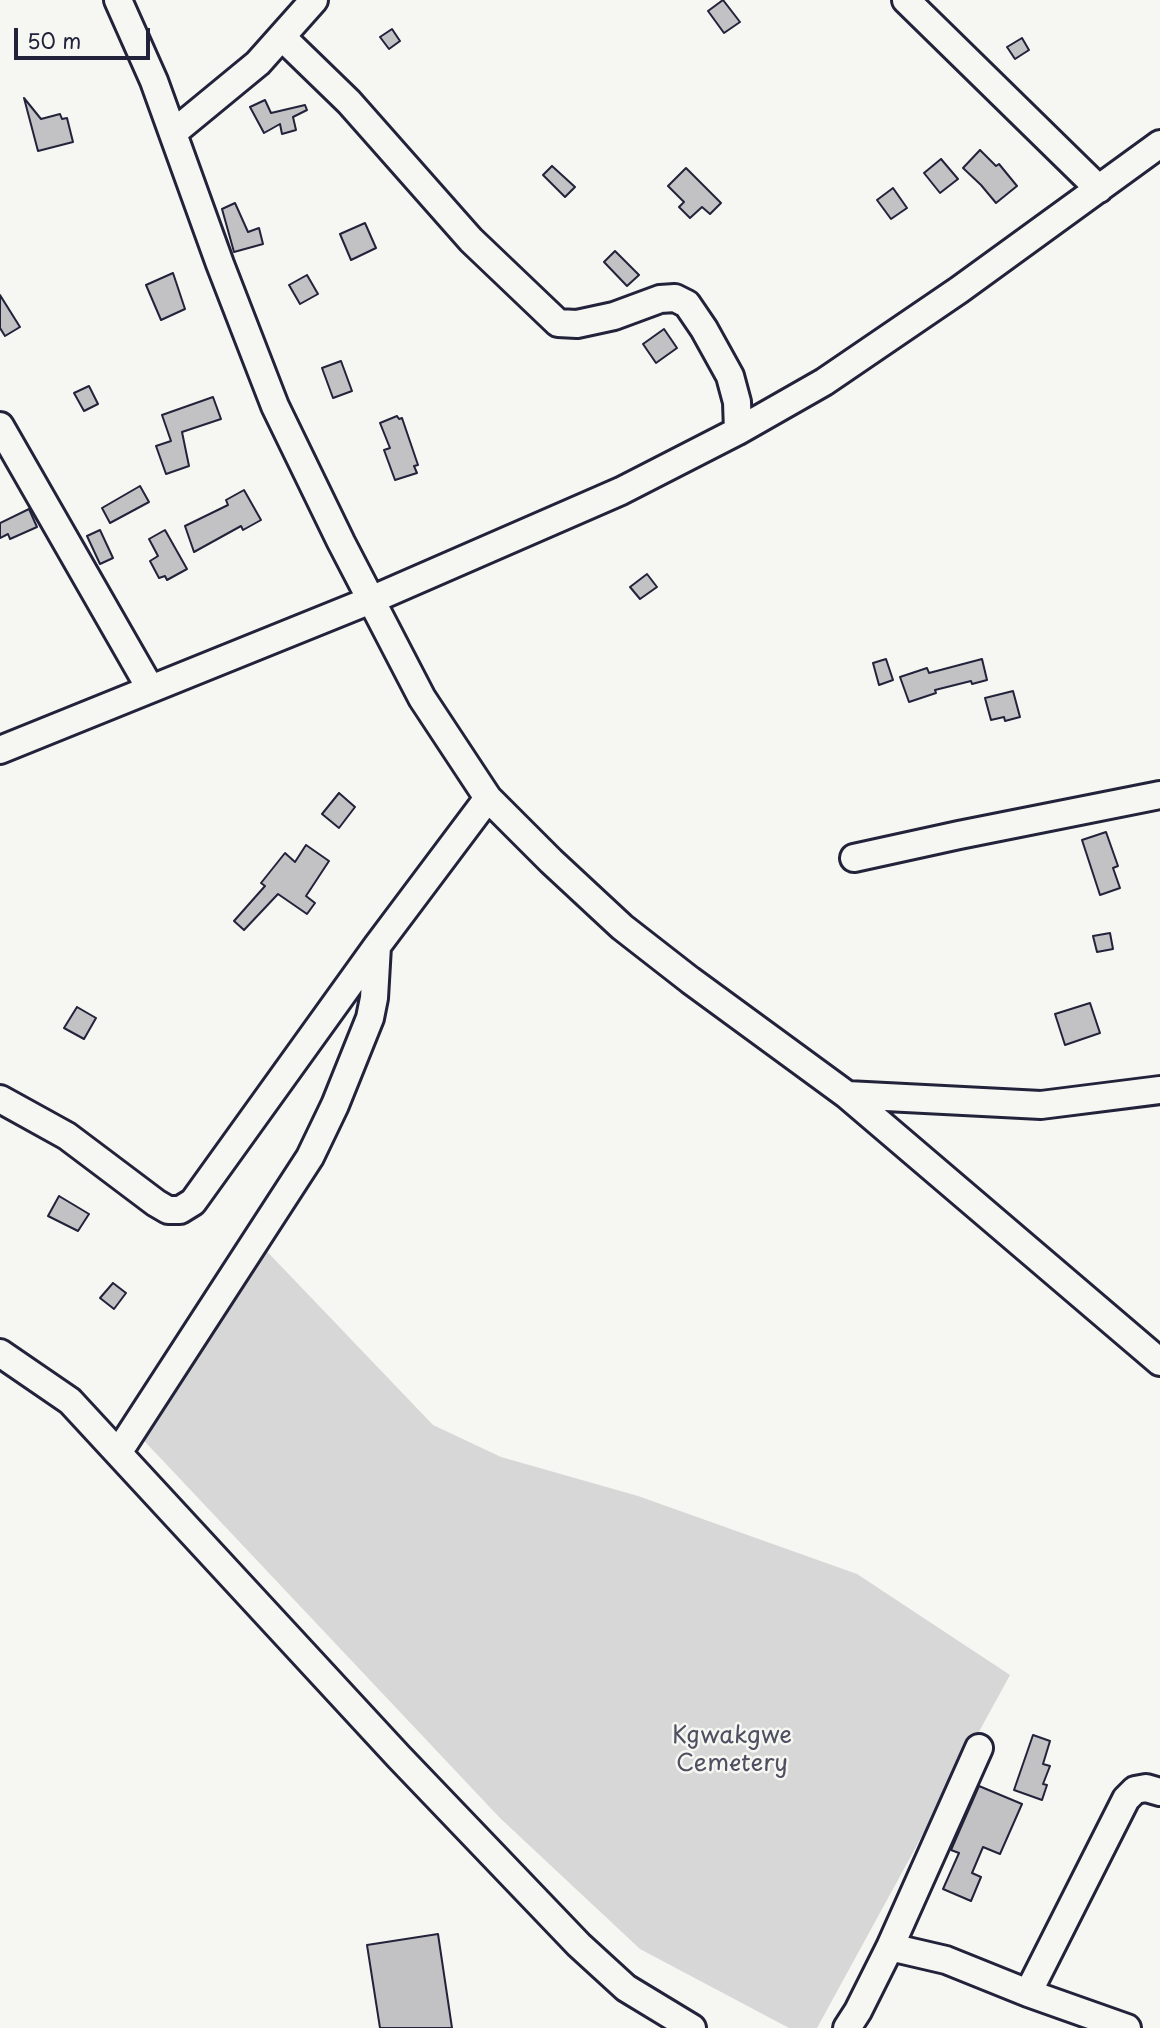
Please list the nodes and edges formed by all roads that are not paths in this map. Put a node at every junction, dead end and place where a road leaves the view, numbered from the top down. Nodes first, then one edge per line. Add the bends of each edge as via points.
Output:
1 (118, 0) edge
2 (314, 0) edge
3 (906, 0) edge
4 (282, 37) junction
5 (173, 134) junction
6 (1160, 144) edge
7 (1099, 189) junction
8 (0, 426) edge
9 (738, 431) junction
10 (371, 600) junction
11 (150, 688) junction
12 (0, 750) edge
13 (1160, 795) edge
14 (488, 798) junction
15 (854, 858) dead end
16 (377, 946) junction
17 (1160, 1090) edge
18 (847, 1095) junction
19 (0, 1099) edge
20 (0, 1353) edge
21 (1160, 1362) edge
22 (118, 1453) junction
23 (979, 1748) dead end
24 (1160, 1792) edge
25 (890, 1947) junction
26 (1028, 1993) junction
27 (692, 2028) edge
28 (848, 2028) edge
29 (1127, 2028) edge

1 - 5 street
2 - 4 street
3 - 7 street
4 - 5 street via 237,82
4 - 9 street via 349,102 471,240 558,323 602,319 660,299 675,298 687,304 730,376
5 - 10 street via 275,406
6 - 7 street
7 - 9 street via 824,382
8 - 11 street
9 - 10 street via 621,491
10 - 11 street
10 - 14 street via 422,698
11 - 12 street
13 - 15 street
14 - 16 street
14 - 18 street via 622,927
16 - 19 street via 193,1202 180,1210 156,1203 67,1136
16 - 22 street via 370,1018 310,1157
17 - 18 street via 1041,1105
18 - 21 street
20 - 22 street via 70,1401
22 - 27 street via 579,1945 626,1988
23 - 25 street
24 - 26 street via 1135,1790 1126,1799
25 - 26 street via 946,1960
25 - 28 street
26 - 29 street

